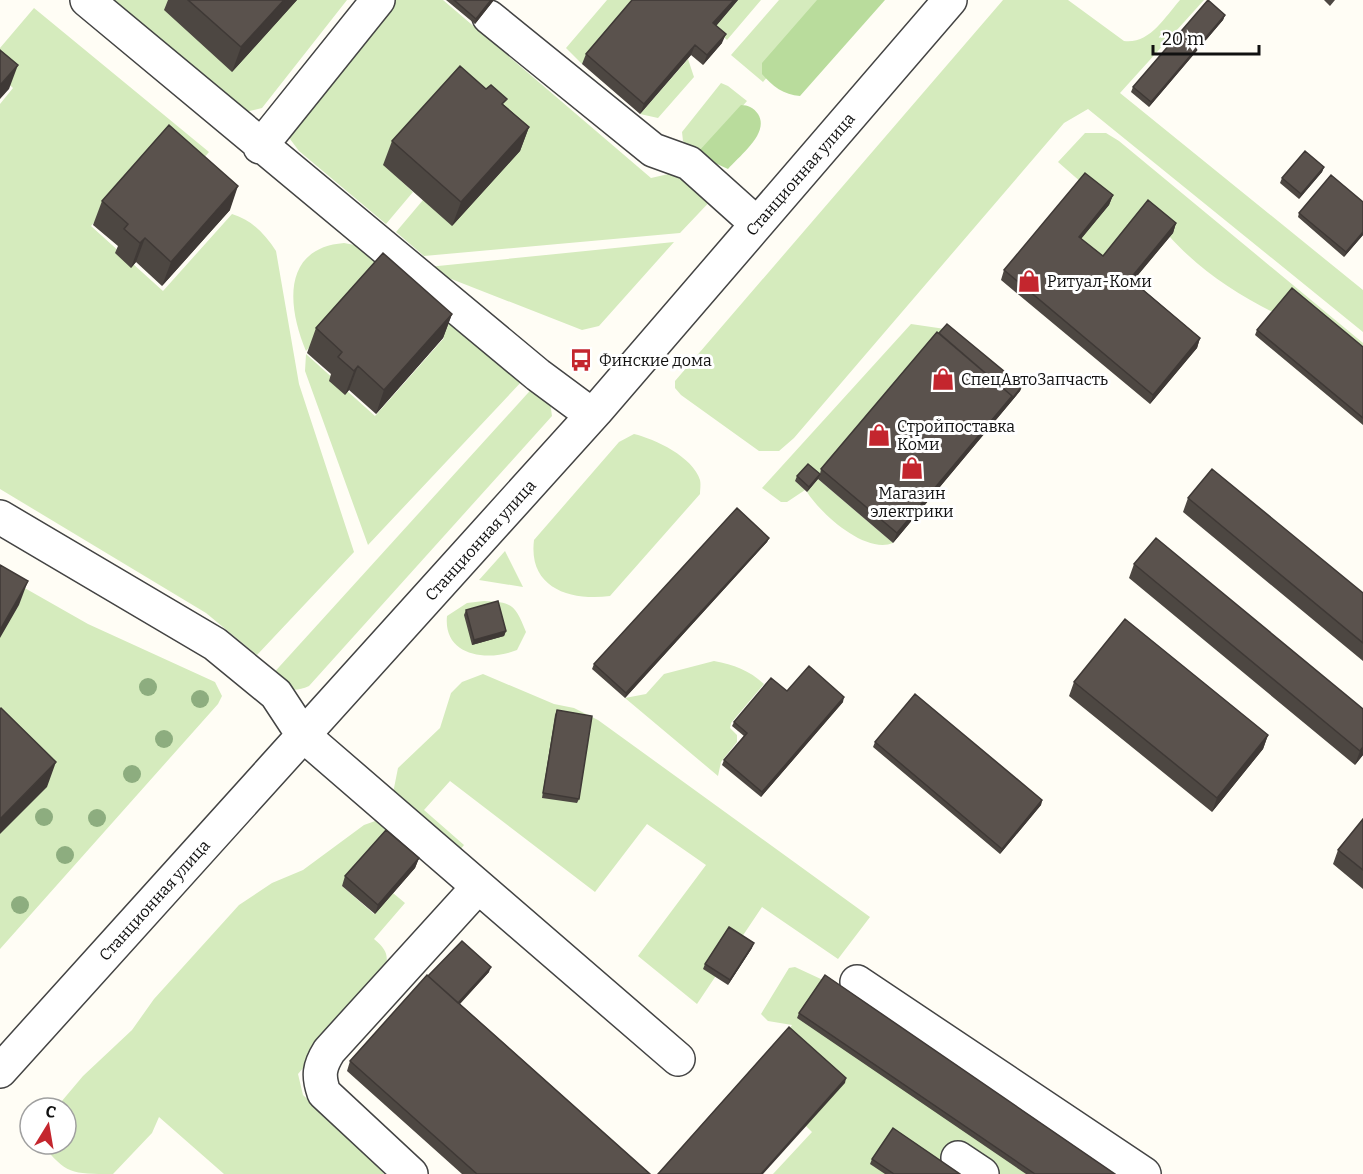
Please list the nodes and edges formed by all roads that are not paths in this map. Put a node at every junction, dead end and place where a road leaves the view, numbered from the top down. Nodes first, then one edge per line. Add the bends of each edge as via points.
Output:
1 (87, 0) edge
2 (378, 0) edge
3 (950, 0) edge
4 (489, 17) dead end
5 (260, 147) junction
6 (758, 224) junction
7 (592, 415) junction
8 (0, 517) edge
9 (303, 735) junction
10 (478, 887) junction
11 (857, 982) dead end
12 (678, 1059) dead end
13 (0, 1071) edge
14 (411, 1174) edge
15 (1144, 1174) edge

1 - 5 street
2 - 5 street
3 - 6 street, Станционная улица
4 - 6 street via 653,150 689,163
5 - 7 street
6 - 7 street, Станционная улица
7 - 9 street, Станционная улица
8 - 9 street via 215,644 276,694
9 - 10 street
9 - 13 street, Станционная улица
10 - 12 street
10 - 14 street via 321,1063 319,1078 324,1093
11 - 15 street

